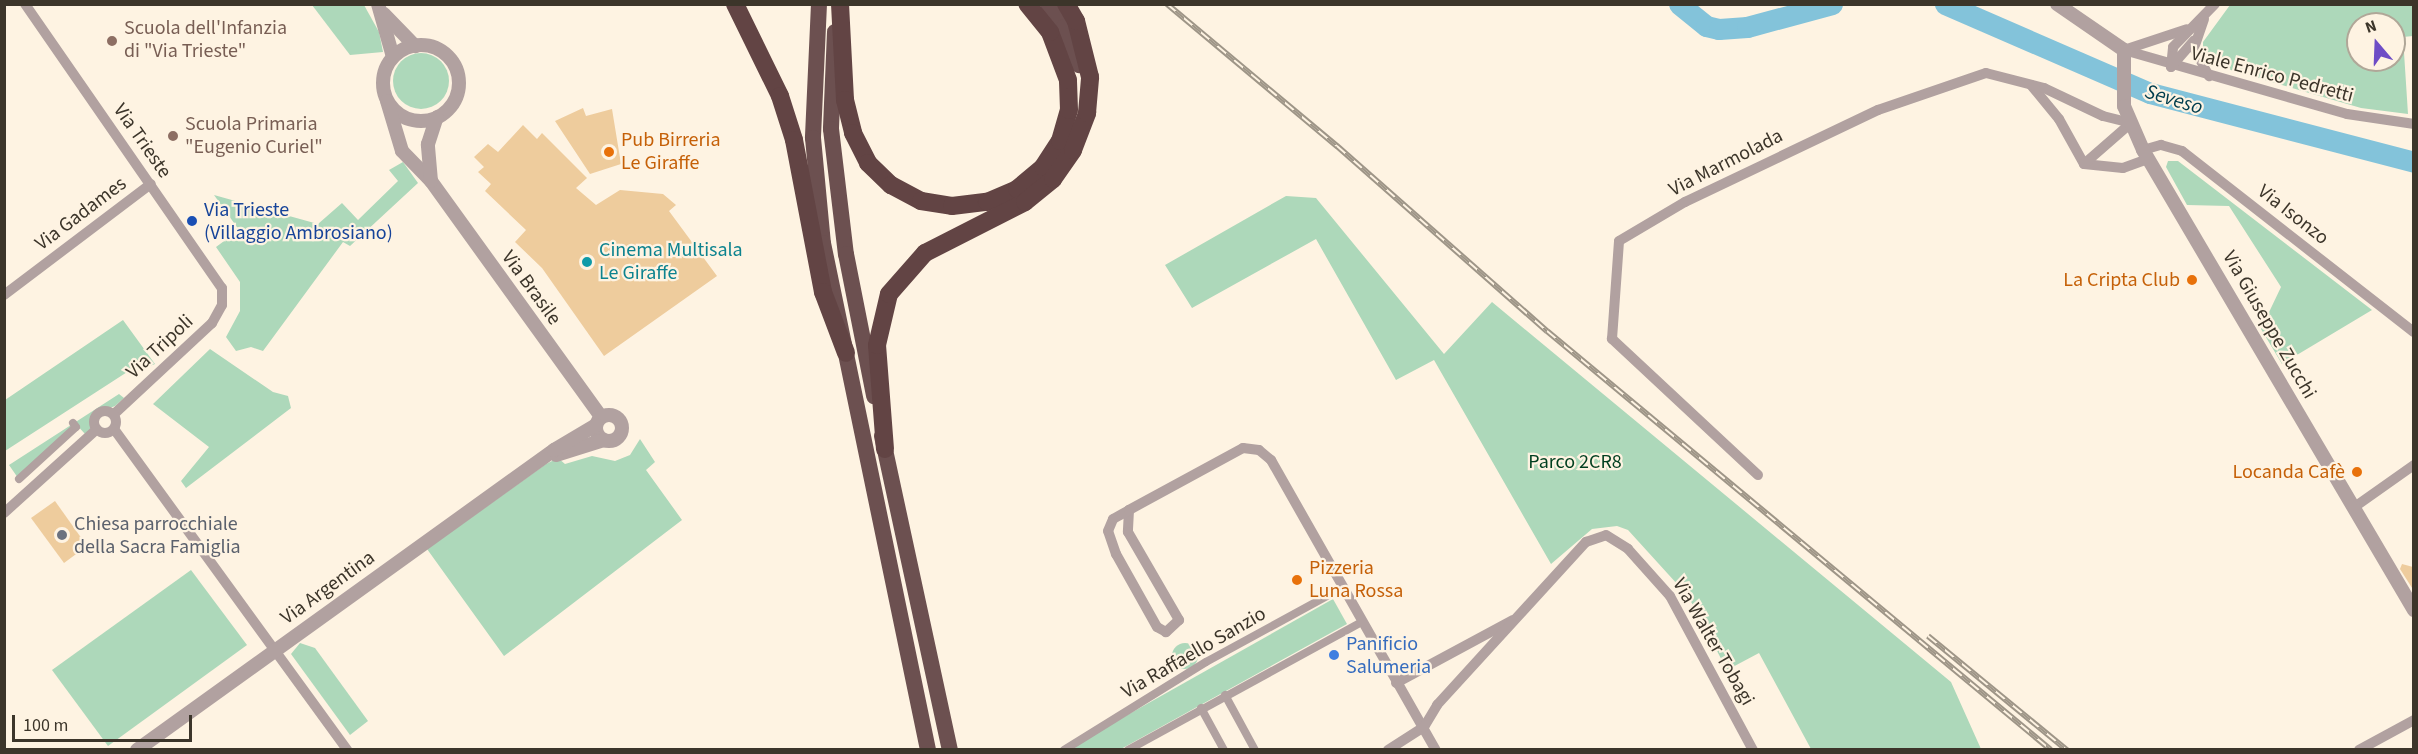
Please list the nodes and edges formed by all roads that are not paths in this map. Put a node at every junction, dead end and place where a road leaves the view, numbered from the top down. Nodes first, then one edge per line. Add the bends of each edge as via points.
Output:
1 (25, 4) edge
2 (735, 4) edge
3 (819, 4) edge
4 (839, 4) edge
5 (1027, 4) edge
6 (1048, 4) edge
7 (1066, 4) edge
8 (2057, 4) edge
9 (2215, 4) edge
10 (380, 8) edge
11 (2204, 18) junction
12 (2191, 28) junction
13 (2194, 41) junction
14 (415, 46) junction
15 (2124, 50) junction
16 (393, 57) junction
17 (2170, 67) junction
18 (2209, 76) junction
19 (2031, 85) junction
20 (387, 101) junction
21 (1087, 113) junction
22 (437, 117) junction
23 (2131, 123) junction
24 (2414, 124) edge
25 (2146, 155) junction
26 (2084, 164) junction
27 (431, 182) junction
28 (151, 184) junction
29 (4, 295) edge
30 (223, 300) joint
31 (2414, 332) edge
32 (846, 353) junction
33 (114, 414) junction
34 (598, 421) junction
35 (73, 423) dead end
36 (97, 429) junction
37 (114, 429) junction
38 (604, 440) junction
39 (885, 450) junction
40 (542, 459) junction
41 (2414, 465) edge
42 (1758, 475) dead end
43 (19, 479) dead end
44 (2353, 507) junction
45 (1129, 510) junction
46 (4, 513) edge
47 (1342, 588) junction
48 (2414, 610) edge
49 (1519, 617) junction
50 (1362, 622) junction
51 (274, 651) junction
52 (1396, 683) junction
53 (1225, 695) junction
54 (1201, 708) junction
55 (2414, 720) edge
56 (1424, 727) junction
57 (137, 750) edge
58 (347, 750) edge
59 (928, 750) edge
60 (951, 750) edge
61 (1064, 750) edge
62 (1128, 750) edge
63 (1224, 750) edge
64 (1255, 750) edge
65 (1388, 750) edge
66 (1436, 750) edge
67 (1753, 750) edge
68 (2359, 750) edge

1 - 28 street, Via Trieste
2 - 32 highway via 780,96 794,140 823,292
3 - 32 highway via 814,160 823,243
4 - 5 highway via 845,100 853,133 868,163 891,184 921,201 952,206 987,202 1017,189 1043,167 1060,141 1069,110 1068,80 1050,32
4 - 39 highway via 831,129 846,254
6 - 21 highway via 1076,53
7 - 21 highway via 1085,51 1090,77
8 - 15 street
9 - 11 street
10 - 14 street
10 - 16 street
11 - 12 street
11 - 13 street
12 - 15 street
12 - 17 street via 2171,50
13 - 17 street
13 - 18 street via 2196,57
14 - 16 street
14 - 22 street via 443,52 456,70 456,96
15 - 17 street, Viale Enrico Pedretti
15 - 23 street, Via Giuseppe Zucchi via 2123,97
16 - 20 street via 384,75
17 - 18 street, Viale Enrico Pedretti
18 - 24 street, Viale Enrico Pedretti via 2347,114
19 - 23 street, Via Marmolada via 2103,116
19 - 26 street via 2059,119
19 - 42 street, Via Marmolada via 1986,73 1948,82 1757,166 1619,241 1612,339
20 - 22 street via 408,119
20 - 27 street, Via Brasile via 400,147
21 - 39 highway via 1073,150 1053,179 1025,202 925,253 889,294 877,345
22 - 27 street via 428,144
23 - 25 street, Via Giuseppe Zucchi
23 - 26 street
25 - 26 street, Via Isonzo via 2123,168
25 - 31 street, Via Isonzo via 2161,145 2182,151
25 - 44 street, Via Giuseppe Zucchi
27 - 34 street, Via Brasile
28 - 29 street, Via Gadames
28 - 30 street, Via Trieste via 216,275
30 - 33 street, Via Tripoli via 206,330
32 - 59 highway
33 - 36 street, Via Tripoli via 98,413
33 - 37 street
34 - 38 street, Via Brasile
34 - 38 street via 612,414 622,425 618,438
34 - 40 street, Via Argentina
35 - 43 street via 76,427
36 - 37 street via 108,433
36 - 46 street, Via Tripoli
37 - 51 street
38 - 40 street, Via Argentina
39 - 60 highway
40 - 51 street, Via Argentina
41 - 44 street
44 - 48 street, Via Giuseppe Zucchi
45 - 45 street via 1113,519 1108,531 1157,627 1166,632 1179,620 1128,532
45 - 47 street via 1243,448 1260,450 1271,460
47 - 50 street
47 - 61 street, Via Raffaello Sanzio via 1206,662
49 - 52 street
49 - 56 street via 1437,705
49 - 67 street, Via Walter Tobagi via 1586,542 1606,535 1628,549 1671,596
50 - 52 street
50 - 53 street
51 - 57 street, Via Argentina
51 - 58 street
52 - 56 street
53 - 54 street
53 - 64 street
54 - 62 street
54 - 63 street
55 - 68 street
56 - 65 street
56 - 66 street

